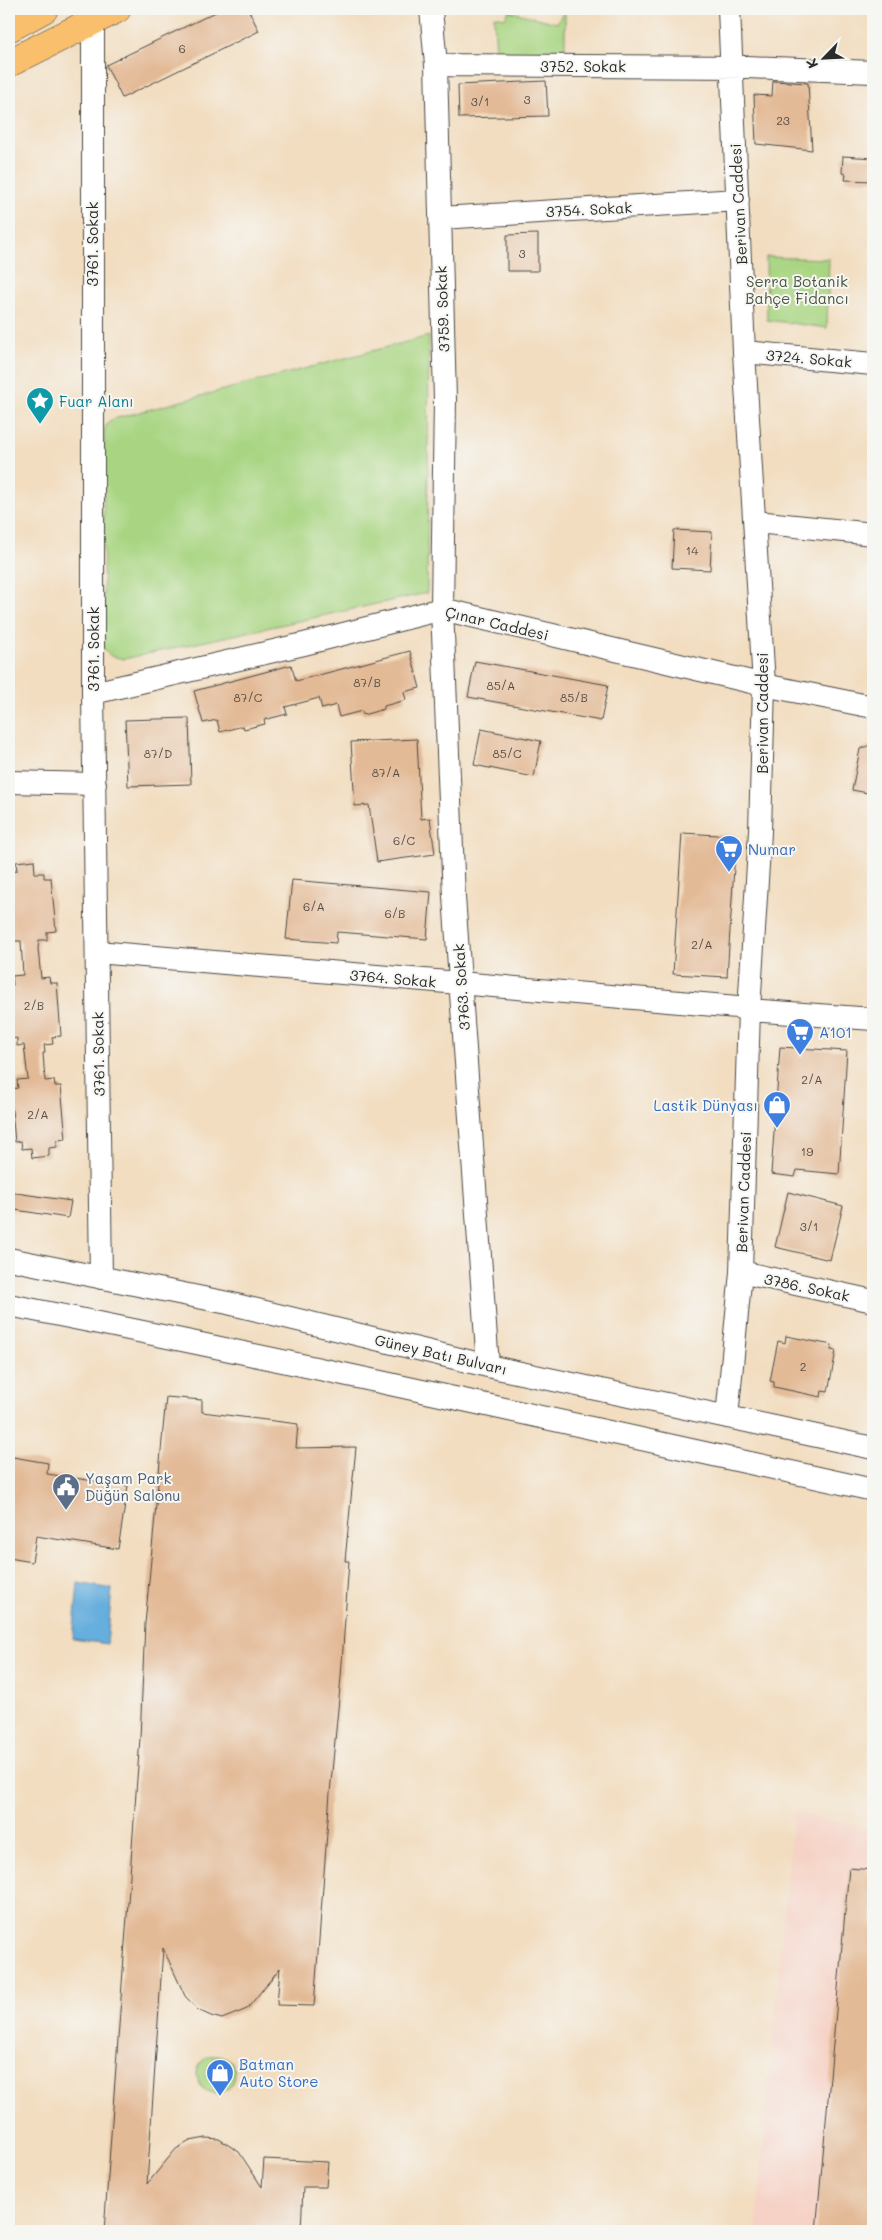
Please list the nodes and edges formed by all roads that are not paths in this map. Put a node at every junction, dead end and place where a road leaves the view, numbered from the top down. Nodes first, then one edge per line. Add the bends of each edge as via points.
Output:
1 (44, 9) edge
2 (431, 9) edge
3 (729, 9) edge
4 (101, 12) edge
5 (9, 28) edge
6 (9, 63) edge
7 (436, 65) junction
8 (731, 67) junction
9 (873, 72) edge
10 (738, 200) junction
11 (440, 218) junction
12 (744, 352) junction
13 (873, 364) edge
14 (756, 522) junction
15 (873, 534) edge
16 (442, 609) junction
17 (764, 685) junction
18 (93, 693) junction
19 (873, 708) edge
20 (9, 782) edge
21 (94, 784) junction
22 (97, 952) junction
23 (460, 984) junction
24 (749, 1010) junction
25 (873, 1019) edge
26 (9, 1259) edge
27 (740, 1272) junction
28 (101, 1278) junction
29 (873, 1301) edge
30 (9, 1305) edge
31 (488, 1366) junction
32 (728, 1417) junction
33 (873, 1448) edge
34 (873, 1490) edge

1 - 5 main road
2 - 7 street, 3759. Sokak
3 - 8 street, Berivan Caddesi
4 - 6 main road
4 - 18 street, 3761. Sokak
7 - 8 street, 3752. Sokak
7 - 11 street, 3759. Sokak
8 - 9 street, 3752. Sokak
8 - 10 street, Berivan Caddesi
10 - 11 street, 3754. Sokak
10 - 12 street, Berivan Caddesi
11 - 16 street, 3759. Sokak via 444,399
12 - 13 street, 3724. Sokak
12 - 14 street, Berivan Caddesi
14 - 15 street
14 - 17 street, Berivan Caddesi
16 - 17 street, Çınar Caddesi
16 - 18 street, Çınar Caddesi
16 - 23 street, 3763. Sokak
17 - 19 street, Çınar Caddesi
17 - 24 street, Berivan Caddesi via 760,832
18 - 21 street, 3761. Sokak
20 - 21 street
21 - 22 street, 3761. Sokak
22 - 23 street, 3764. Sokak
22 - 28 street, 3761. Sokak
23 - 24 street, 3764. Sokak via 666,1000
23 - 31 street, 3763. Sokak
24 - 25 street, 3764. Sokak
24 - 27 street, Berivan Caddesi
26 - 28 street, Güney Batı Bulvarı
27 - 29 street, 3786. Sokak
27 - 32 street, Berivan Caddesi
28 - 31 street, Güney Batı Bulvarı via 228,1303
30 - 34 street via 221,1347
31 - 32 street, Güney Batı Bulvarı
32 - 33 street, Güney Batı Bulvarı

